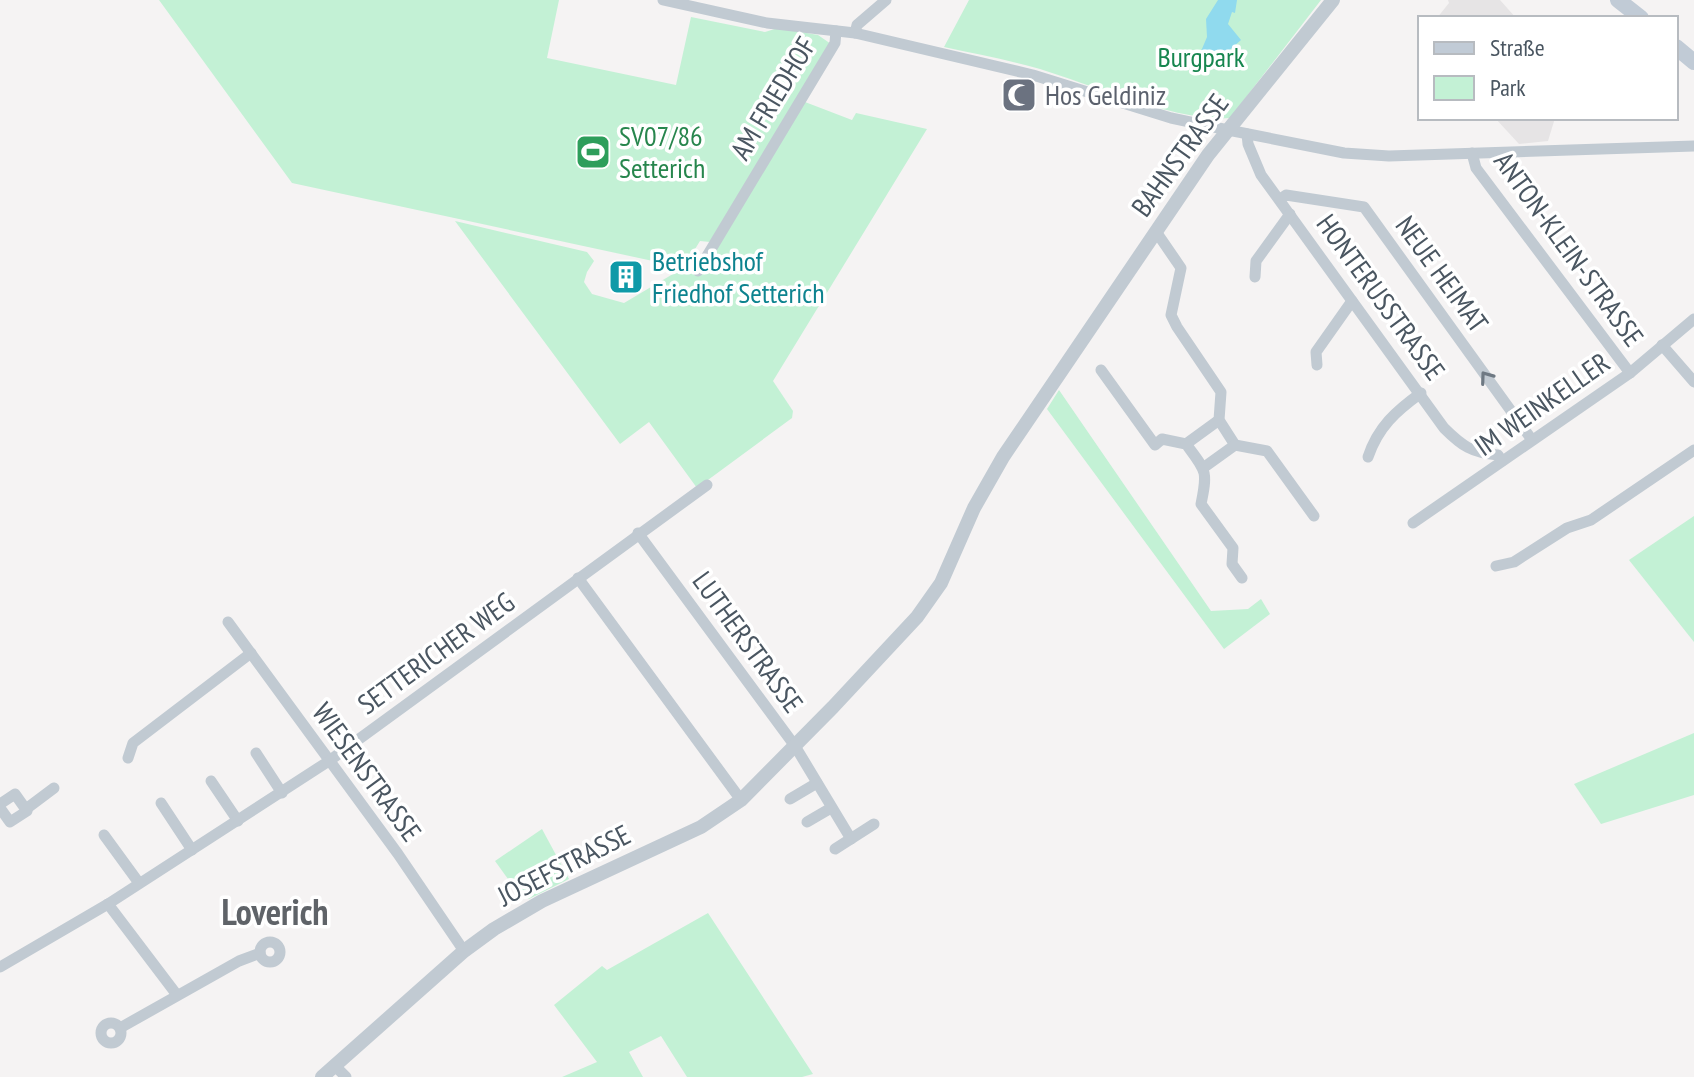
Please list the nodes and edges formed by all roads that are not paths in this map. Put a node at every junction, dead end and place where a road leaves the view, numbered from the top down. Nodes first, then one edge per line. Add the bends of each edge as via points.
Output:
1 (663, 0) edge
2 (886, 0) edge
3 (1333, 0) edge
4 (1618, 0) edge
5 (1638, 16) edge
6 (836, 31) junction
7 (855, 33) junction
8 (1678, 49) edge
9 (1694, 62) edge
10 (1228, 130) junction
11 (1247, 134) junction
12 (1694, 146) edge
13 (1472, 153) junction
14 (1280, 199) junction
15 (1290, 214) junction
16 (1157, 233) junction
17 (698, 271) dead end
18 (1255, 277) dead end
19 (1352, 301) junction
20 (1694, 319) edge
21 (1662, 345) junction
22 (1317, 365) dead end
23 (1101, 370) dead end
24 (1630, 373) junction
25 (1694, 382) edge
26 (1421, 393) junction
27 (1219, 420) junction
28 (1532, 440) junction
29 (1186, 444) junction
30 (1235, 445) junction
31 (1694, 450) edge
32 (1368, 457) dead end
33 (1502, 461) junction
34 (1203, 468) junction
35 (707, 485) dead end
36 (1314, 516) dead end
37 (1413, 523) dead end
38 (638, 533) junction
39 (1496, 566) dead end
40 (578, 578) junction
41 (1242, 578) dead end
42 (228, 622) dead end
43 (251, 653) junction
44 (833, 707) joint
45 (795, 746) junction
46 (256, 753) dead end
47 (128, 758) dead end
48 (329, 761) junction
49 (211, 781) dead end
50 (817, 783) junction
51 (54, 788) dead end
52 (282, 793) junction
53 (790, 799) dead end
54 (741, 800) junction
55 (161, 803) dead end
56 (0, 807) edge
57 (831, 808) junction
58 (26, 809) junction
59 (238, 821) junction
60 (807, 822) dead end
61 (874, 824) dead end
62 (104, 835) dead end
63 (851, 839) junction
64 (835, 849) dead end
65 (192, 850) junction
66 (139, 883) junction
67 (108, 904) junction
68 (464, 951) junction
69 (260, 953) dead end
70 (0, 967) edge
71 (177, 995) junction
72 (120, 1028) dead end
73 (340, 1072) edge
74 (322, 1077) edge

1 - 6 street via 767,23
2 - 7 street via 857,25
3 - 10 street, BAHNSTRASSE
4 - 5 main road
6 - 7 street
6 - 17 street, AM FRIEDHOF via 835,43
7 - 10 street via 1033,75
8 - 9 main road
10 - 11 street
10 - 16 street, BAHNSTRASSE
11 - 13 street via 1344,153
11 - 14 street, HONTERUSSTRASSE via 1261,175
12 - 13 street
13 - 24 street, ANTON-KLEIN-STRASSE via 1476,168
14 - 15 street, HONTERUSSTRASSE
28 -> 14 street, NEUE HEIMAT via 1364,207 1286,195
15 - 18 street via 1256,261
15 - 19 street, HONTERUSSTRASSE
16 - 27 street via 1181,268 1171,315 1221,392
16 - 44 street, BAHNSTRASSE via 988,481 933,595
19 - 22 street via 1316,352
19 - 26 street, HONTERUSSTRASSE
20 - 21 street, IM WEINKELLER
21 - 24 street, IM WEINKELLER
21 - 25 street
23 - 29 street via 1155,445 1162,439
24 - 28 street, IM WEINKELLER
26 - 32 street via 1393,413
26 - 33 street, HONTERUSSTRASSE via 1459,443
27 - 29 street
27 - 30 street
28 - 33 street, IM WEINKELLER
29 - 34 street
30 - 34 street
30 - 36 street via 1267,451
31 - 39 street via 1591,520 1567,528 1514,562
33 - 37 street, IM WEINKELLER
34 - 41 street via 1207,477 1201,504 1233,548 1232,564
35 - 38 street, SETTERICHER WEG
38 - 40 street, SETTERICHER WEG
38 - 45 street, LUTHERSTRASSE
40 - 48 street, SETTERICHER WEG
40 - 54 street
42 - 43 street, WIESENSTRASSE
43 - 47 street via 133,743
43 - 48 street, WIESENSTRASSE
44 - 45 street, JOSEFSTRASSE
45 - 50 street, LUTHERSTRASSE
45 - 54 street, JOSEFSTRASSE
46 - 52 street
48 - 52 street, SETTERICHER WEG
48 - 68 street, WIESENSTRASSE
49 - 59 street
50 - 53 street
50 - 57 street, LUTHERSTRASSE
51 - 58 street
52 - 59 street, SETTERICHER WEG
54 - 68 street, JOSEFSTRASSE via 701,827 520,913
55 - 65 street
56 - 58 street via 15,794
56 - 58 street via 10,822
57 - 60 street
57 - 63 street, LUTHERSTRASSE
59 - 65 street, SETTERICHER WEG
61 - 63 street
62 - 66 street
63 - 64 street
65 - 66 street, SETTERICHER WEG
66 - 67 street, SETTERICHER WEG
67 - 70 street, SETTERICHER WEG
67 - 71 street
68 - 73 street, JOSEFSTRASSE
69 - 71 street
71 - 72 street
73 - 74 street, JOSEFSTRASSE

